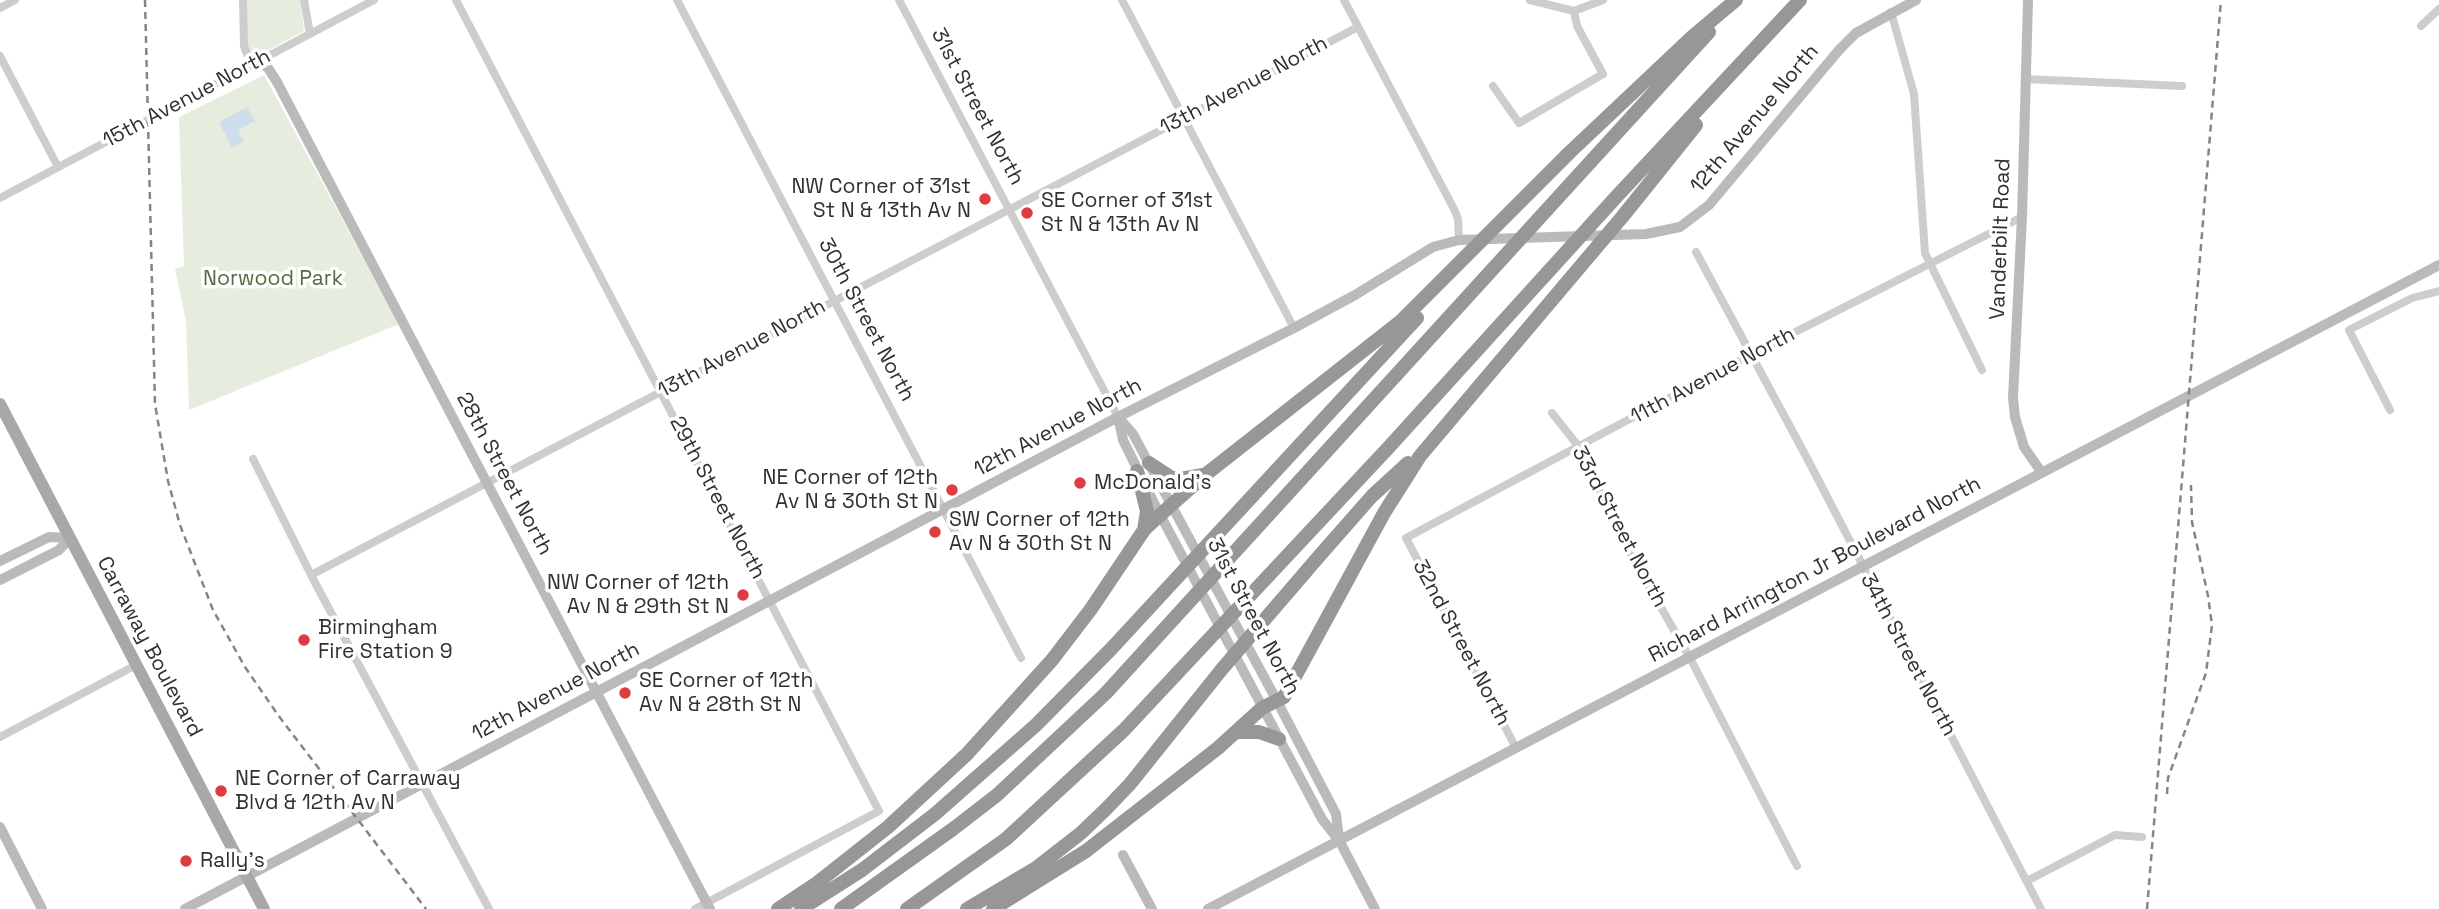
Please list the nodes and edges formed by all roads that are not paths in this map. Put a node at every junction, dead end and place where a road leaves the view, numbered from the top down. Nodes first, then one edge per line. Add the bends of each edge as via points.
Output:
1 (15, 0) edge
2 (243, 0) edge
3 (304, 0) edge
4 (374, 0) edge
5 (456, 0) edge
6 (677, 0) edge
7 (900, 0) edge
8 (1122, 0) edge
9 (1344, 0) edge
10 (1530, 0) edge
11 (1603, 0) edge
12 (1737, 0) edge
13 (1800, 0) edge
14 (1916, 0) edge
15 (2028, 0) edge
16 (0, 8) edge
17 (2439, 9) edge
18 (1574, 11) junction
19 (1891, 12) junction
20 (2421, 26) dead end
21 (1358, 27) junction
22 (1771, 32) junction
23 (310, 34) junction
24 (0, 56) edge
25 (258, 61) junction
26 (2025, 79) junction
27 (1493, 86) dead end
28 (2182, 86) dead end
29 (1184, 118) junction
30 (1558, 164) junction
31 (58, 167) junction
32 (0, 198) edge
33 (1009, 209) junction
34 (2022, 217) junction
35 (1464, 240) junction
36 (1696, 252) dead end
37 (1930, 264) junction
38 (2434, 268) edge
39 (2439, 292) edge
40 (834, 301) junction
41 (1294, 328) junction
42 (1750, 355) junction
43 (1982, 370) dead end
44 (661, 392) junction
45 (0, 404) edge
46 (2390, 410) dead end
47 (1552, 413) dead end
48 (1118, 417) junction
49 (1437, 435) junction
50 (1579, 447) junction
51 (253, 459) dead end
52 (1143, 467) junction
53 (2042, 473) junction
54 (1205, 475) junction
55 (486, 483) junction
56 (943, 510) junction
57 (1166, 510) junction
58 (1144, 530) junction
59 (70, 538) junction
60 (1406, 538) joint
61 (0, 561) edge
62 (1862, 567) junction
63 (312, 575) junction
64 (0, 580) edge
65 (770, 601) junction
66 (1021, 658) dead end
67 (1690, 658) junction
68 (136, 665) junction
69 (596, 692) junction
70 (1277, 701) junction
71 (1262, 708) junction
72 (1238, 732) junction
73 (0, 737) edge
74 (1279, 739) junction
75 (1516, 748) junction
76 (422, 784) junction
77 (0, 827) edge
78 (2142, 837) dead end
79 (1340, 842) junction
80 (1124, 855) dead end
81 (1797, 866) dead end
82 (247, 876) junction
83 (2027, 881) junction
84 (708, 906) edge
85 (42, 909) edge
86 (185, 909) edge
87 (264, 909) edge
88 (489, 909) edge
89 (695, 909) edge
90 (778, 909) edge
91 (801, 909) edge
92 (841, 909) edge
93 (907, 909) edge
94 (967, 909) edge
95 (992, 909) edge
96 (1152, 909) edge
97 (1208, 909) edge
98 (1375, 909) edge
99 (2041, 909) edge

1 - 16 street
2 - 25 street via 244,46
3 - 23 street
4 - 23 street, 15th Avenue North
5 - 44 street, 29th Street North
6 - 40 street, 30th Street North
7 - 33 street, 31st Street North
8 - 29 street
9 - 21 street
10 - 18 street
11 - 18 street
12 - 30 highway
12 - 92 highway via 1106,693 997,794
13 - 22 highway
14 - 19 street, 12th Avenue North
15 - 26 street, Vanderbilt Road
17 - 20 street
18 - 27 street via 1577,26 1603,74 1519,123
19 - 35 street, 12th Avenue North via 1856,33 1839,50 1709,205 1680,227 1620,236
19 - 37 street via 1914,93 1925,253
21 - 29 street, 13th Avenue North
21 - 35 street via 1455,211
22 - 49 highway
22 - 93 highway via 1125,730 1006,839
23 - 25 street, 15th Avenue North
24 - 31 street
25 - 31 street, 15th Avenue North
25 - 55 street, 28th Street North via 277,82
26 - 28 street
26 - 34 street, Vanderbilt Road
29 - 33 street, 13th Avenue North
29 - 41 street
30 - 54 highway via 1401,321
30 - 91 highway via 1069,694 935,814
31 - 32 street, 15th Avenue North
33 - 40 street, 13th Avenue North
33 - 48 street, 31st Street North
34 - 37 street, 11th Avenue North
34 - 53 street, Vanderbilt Road via 2013,398 2024,447
35 - 41 street, 12th Avenue North via 1424,251
36 - 42 street, 34th Street North
37 - 42 street, 11th Avenue North
37 - 43 street
38 - 53 street, Richard Arrington Jr Boulevard North
39 - 46 street via 2412,298 2349,330
40 - 44 street, 13th Avenue North
40 - 56 street, 30th Street North
41 - 48 street, 12th Avenue North
42 - 50 street, 11th Avenue North
42 - 62 street, 34th Street North
44 - 55 street, 13th Avenue North
44 - 65 street, 29th Street North
45 - 59 main road, Carraway Boulevard
47 - 50 street, 33rd Street North
48 - 52 street, 31st Street North via 1123,440
48 - 56 street, 12th Avenue North
49 - 70 highway via 1404,480 1284,696
49 - 94 highway via 1372,496 1130,784 1081,833 1018,880
50 - 60 street, 11th Avenue North
50 - 67 street, 33rd Street North via 1628,550
51 - 63 street
52 - 54 highway via 1172,478
52 - 57 street, 31st Street North
52 - 58 highway
53 - 62 street, Richard Arrington Jr Boulevard North
54 - 57 highway
55 - 63 street, 13th Avenue North
55 - 69 street, 28th Street North
56 - 65 street, 12th Avenue North
56 - 66 street, 30th Street North
57 - 58 highway
57 - 70 street, 31st Street North via 1192,545
57 - 71 street, 31st Street North via 1182,555
58 - 90 highway via 1091,609 1004,714 923,797
59 - 61 street via 49,537
59 - 64 street via 59,550
59 - 68 main road, Carraway Boulevard
60 - 75 street, 32nd Street North
62 - 67 street, Richard Arrington Jr Boulevard North
62 - 83 street, 34th Street North
63 - 76 street
65 - 69 street, 12th Avenue North
65 - 84 street, 29th Street North via 879,811
67 - 75 street, Richard Arrington Jr Boulevard North
67 - 81 street, 33rd Street North
68 - 73 street
68 - 82 main road, Carraway Boulevard
69 - 76 street, 12th Avenue North
69 - 84 street, 28th Street North
70 - 71 highway
70 - 79 street, 31st Street North via 1336,814
71 - 72 highway
71 - 74 street, 31st Street North
72 - 74 highway via 1259,732
72 - 95 highway via 1116,829
74 - 79 street, 31st Street North via 1322,819
75 - 79 street, Richard Arrington Jr Boulevard North
76 - 82 street, 12th Avenue North
76 - 88 street
77 - 85 street
78 - 83 street via 2115,835
79 - 97 street, Richard Arrington Jr Boulevard North
79 - 98 street, 31st Street North
80 - 96 street
82 - 86 street, 12th Avenue North
82 - 87 main road, Carraway Boulevard
83 - 99 street, 34th Street North
84 - 89 street

